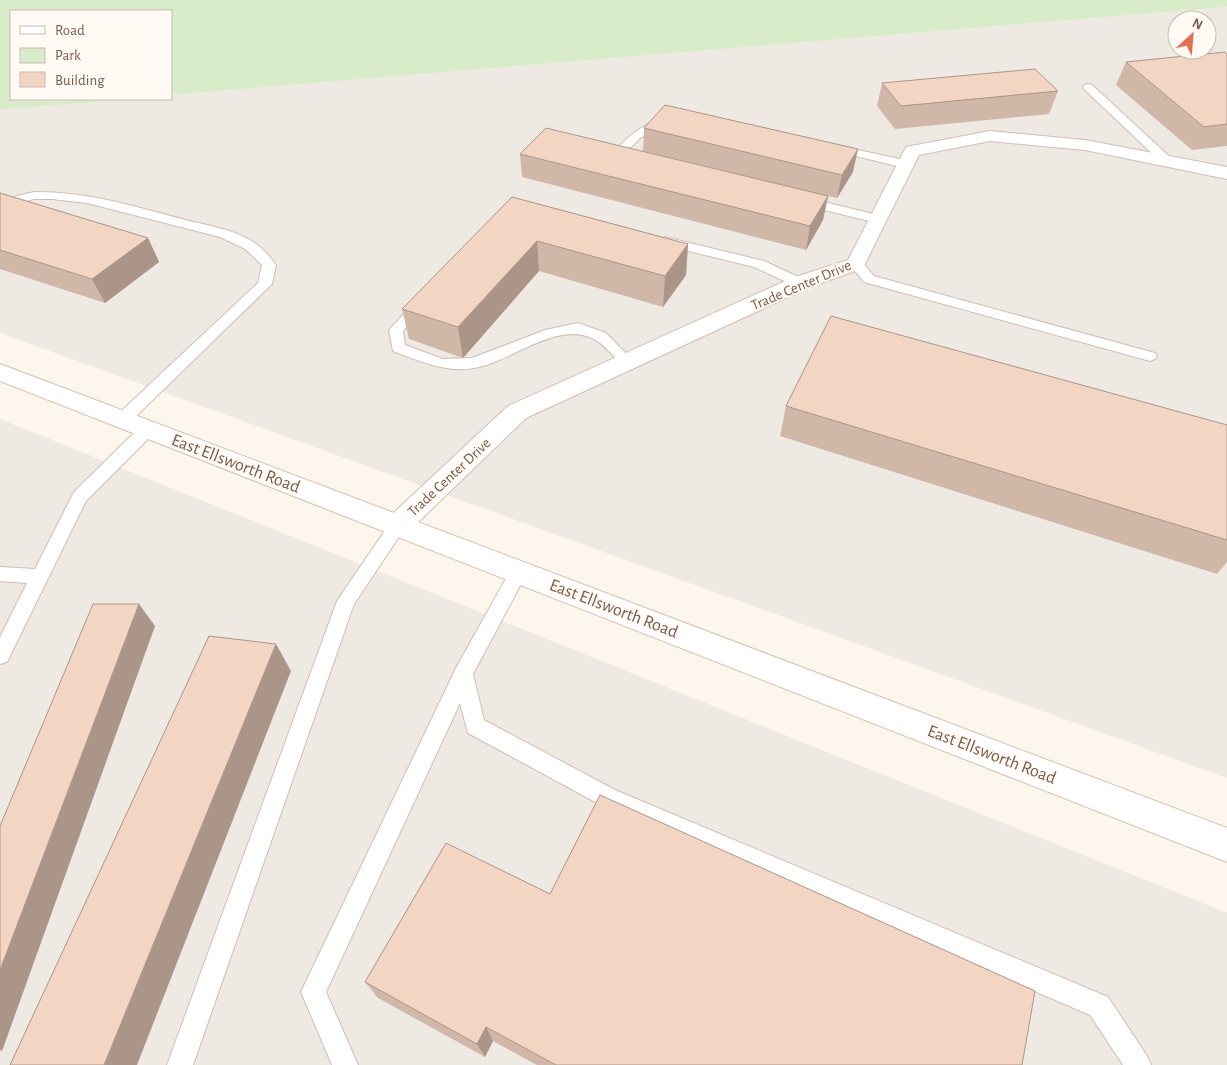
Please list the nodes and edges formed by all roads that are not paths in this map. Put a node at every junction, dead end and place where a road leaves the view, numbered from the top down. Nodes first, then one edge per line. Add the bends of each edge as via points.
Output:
1 (1088, 87) dead end
2 (676, 120) edge
3 (820, 145) edge
4 (1167, 161) junction
5 (905, 164) junction
6 (652, 165) edge
7 (1227, 173) edge
8 (793, 199) edge
9 (0, 204) edge
10 (878, 219) junction
11 (652, 237) edge
12 (856, 264) junction
13 (800, 283) junction
14 (430, 295) edge
15 (1150, 356) dead end
16 (627, 362) junction
17 (0, 372) edge
18 (136, 424) junction
19 (398, 525) junction
20 (519, 572) junction
21 (0, 574) edge
22 (40, 577) junction
23 (0, 656) edge
24 (463, 674) junction
25 (1227, 845) edge
26 (180, 1065) edge
27 (346, 1065) edge
28 (1138, 1065) edge

1 - 4 lane
2 - 6 lane via 666,120 636,136 624,148 633,161
3 - 5 lane
4 - 5 street, Trade Center Drive via 1085,145 990,136 912,151
4 - 7 street, Trade Center Drive
5 - 10 street, Trade Center Drive
8 - 10 lane
9 - 18 lane via 36,195 66,195 225,234 244,240 261,252 269,265 265,284
10 - 12 street, Trade Center Drive
11 - 13 lane via 758,264
12 - 13 street, Trade Center Drive
12 - 15 lane via 869,279
13 - 16 street, Trade Center Drive
14 - 16 lane via 396,330 398,348 442,364 474,363 550,333 578,328 601,336
16 - 19 street, Trade Center Drive via 517,412
17 - 18 street, East Ellsworth Road
18 - 19 street, East Ellsworth Road
18 - 22 lane via 80,497
19 - 20 street, East Ellsworth Road
19 - 26 lane via 346,601
20 - 24 lane
20 - 25 street, East Ellsworth Road
21 - 22 lane
22 - 23 lane
24 - 27 lane via 313,992
24 - 28 lane via 475,726 608,797 1099,1006

